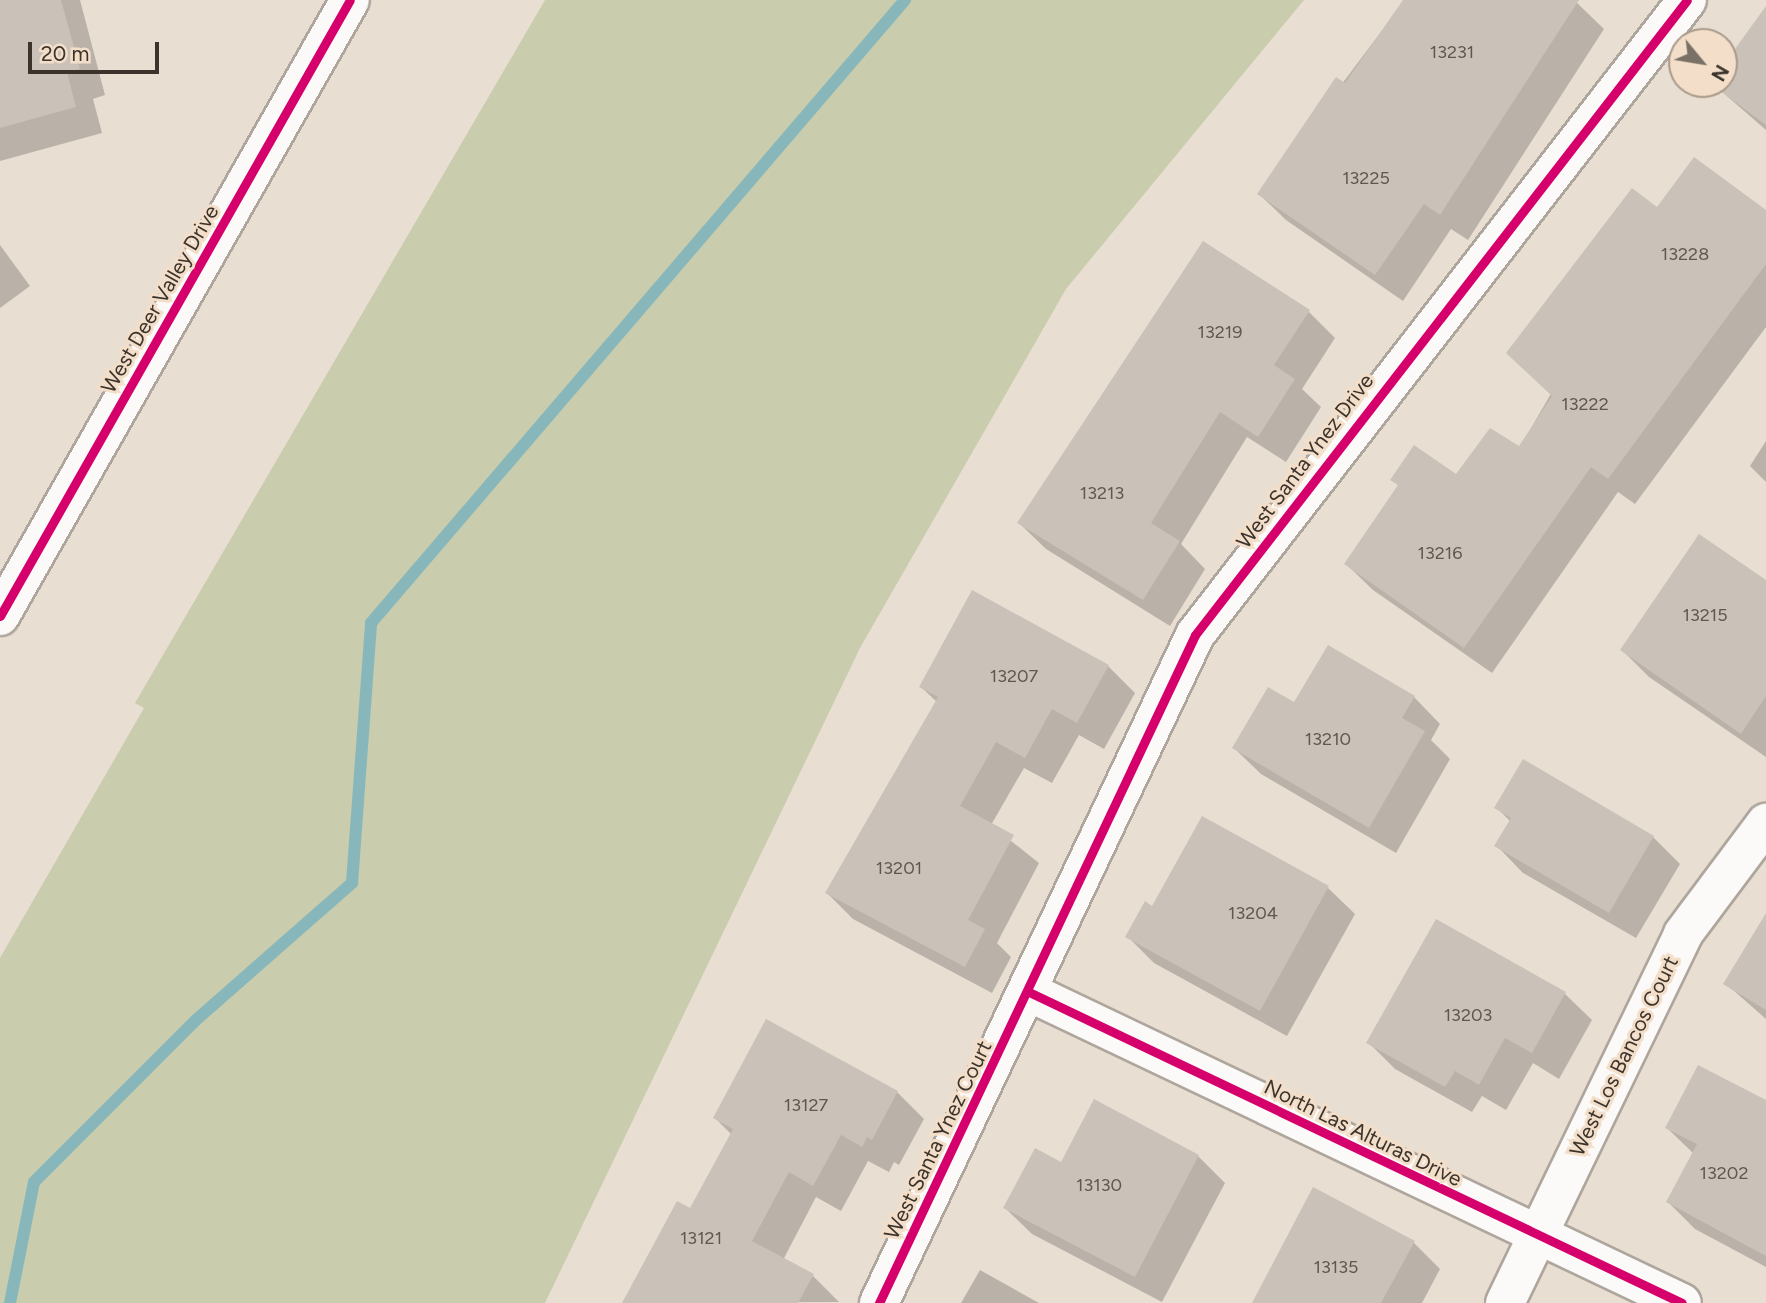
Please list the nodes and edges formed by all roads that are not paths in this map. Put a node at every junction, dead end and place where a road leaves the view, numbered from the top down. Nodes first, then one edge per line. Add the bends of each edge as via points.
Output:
1 (350, 0) edge
2 (1686, 0) edge
3 (0, 616) edge
4 (1766, 823) edge
5 (1029, 992) junction
6 (1538, 1236) junction
7 (878, 1303) edge
8 (1505, 1303) edge
9 (1682, 1303) edge

1 - 3 street, West Deer Valley Drive
2 - 5 street, West Santa Ynez Drive via 1195,635
4 - 6 street, West Los Bancos Court via 1683,934
5 - 6 street, North Las Alturas Drive
5 - 7 street, West Santa Ynez Court
6 - 8 street, West Los Bancos Court
6 - 9 street, North Las Alturas Drive

